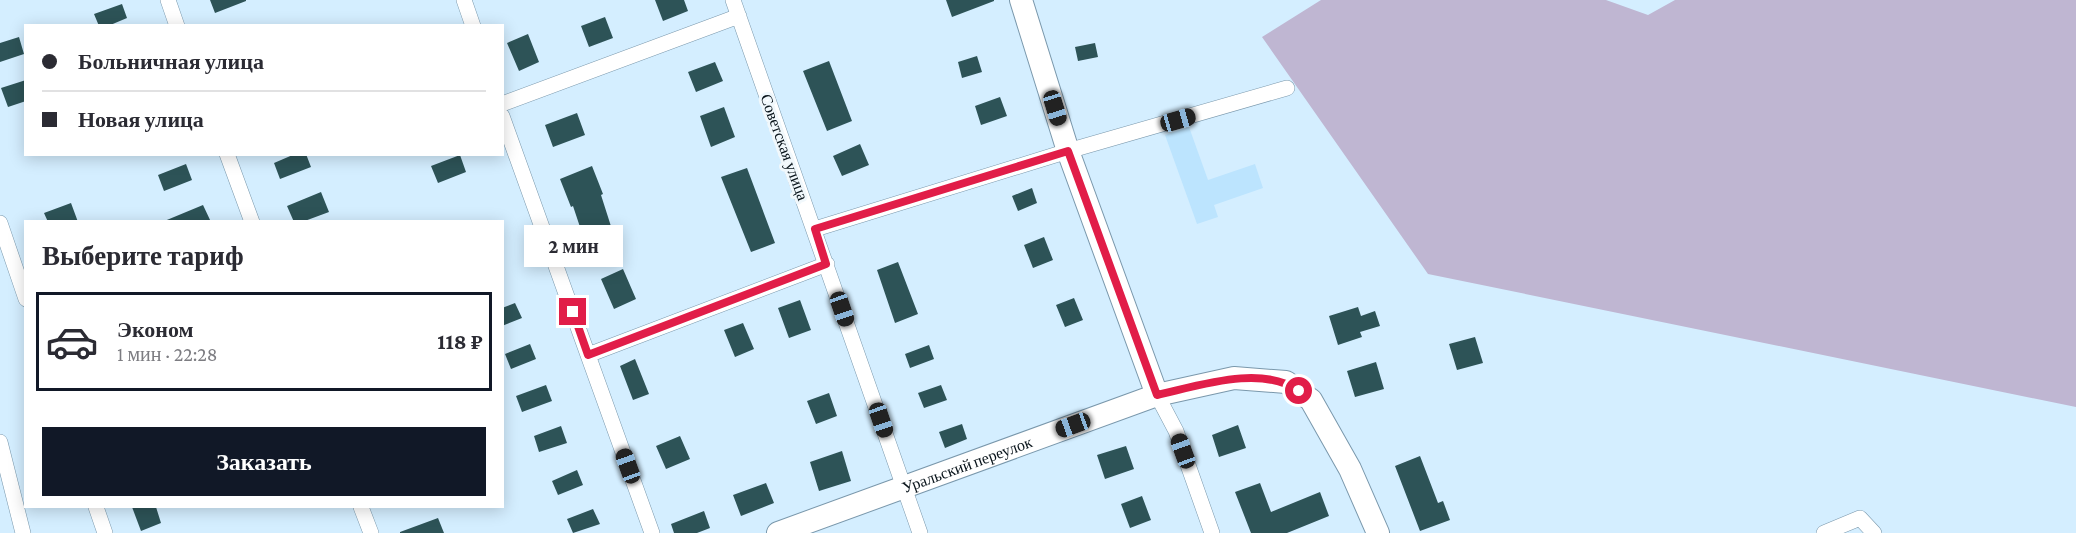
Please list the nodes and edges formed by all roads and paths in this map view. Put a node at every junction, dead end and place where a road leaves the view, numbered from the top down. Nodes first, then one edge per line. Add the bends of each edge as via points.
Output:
1 (168, 0) edge
2 (464, 0) edge
3 (733, 0) edge
4 (1021, 0) edge
5 (739, 16) junction
6 (176, 24) edge
7 (472, 24) edge
8 (1287, 88) dead end
9 (504, 103) edge
10 (504, 122) edge
11 (1068, 151) junction
12 (228, 156) edge
13 (251, 220) edge
14 (0, 224) edge
15 (815, 229) junction
16 (826, 264) junction
17 (24, 293) edge
18 (588, 355) junction
19 (1157, 395) junction
20 (0, 442) edge
21 (904, 487) junction
22 (96, 508) edge
23 (361, 508) edge
24 (23, 533) edge
25 (105, 533) edge
26 (371, 533) edge
27 (652, 533) edge
28 (778, 533) edge
29 (920, 533) edge
30 (1212, 533) edge
31 (1378, 533) edge
32 (1824, 533) edge
33 (1874, 533) edge

1 - 6 street
2 - 7 street
3 - 5 street, Советская улица
4 - 11 street
5 - 9 street
5 - 15 street, Советская улица
8 - 11 street
10 - 18 street
11 - 15 street
11 - 19 street
12 - 13 street
14 - 17 street
15 - 16 street, Советская улица
16 - 18 street
16 - 21 street, Советская улица
18 - 27 street
19 - 21 street, Уральский переулок
19 - 30 street via 1176,431
19 - 31 street, Уральский переулок via 1234,378 1286,381 1311,400 1328,426
20 - 24 street
21 - 28 street, Уральский переулок
21 - 29 street, Советская улица
22 - 25 street
23 - 26 street
32 - 33 street via 1860,518

